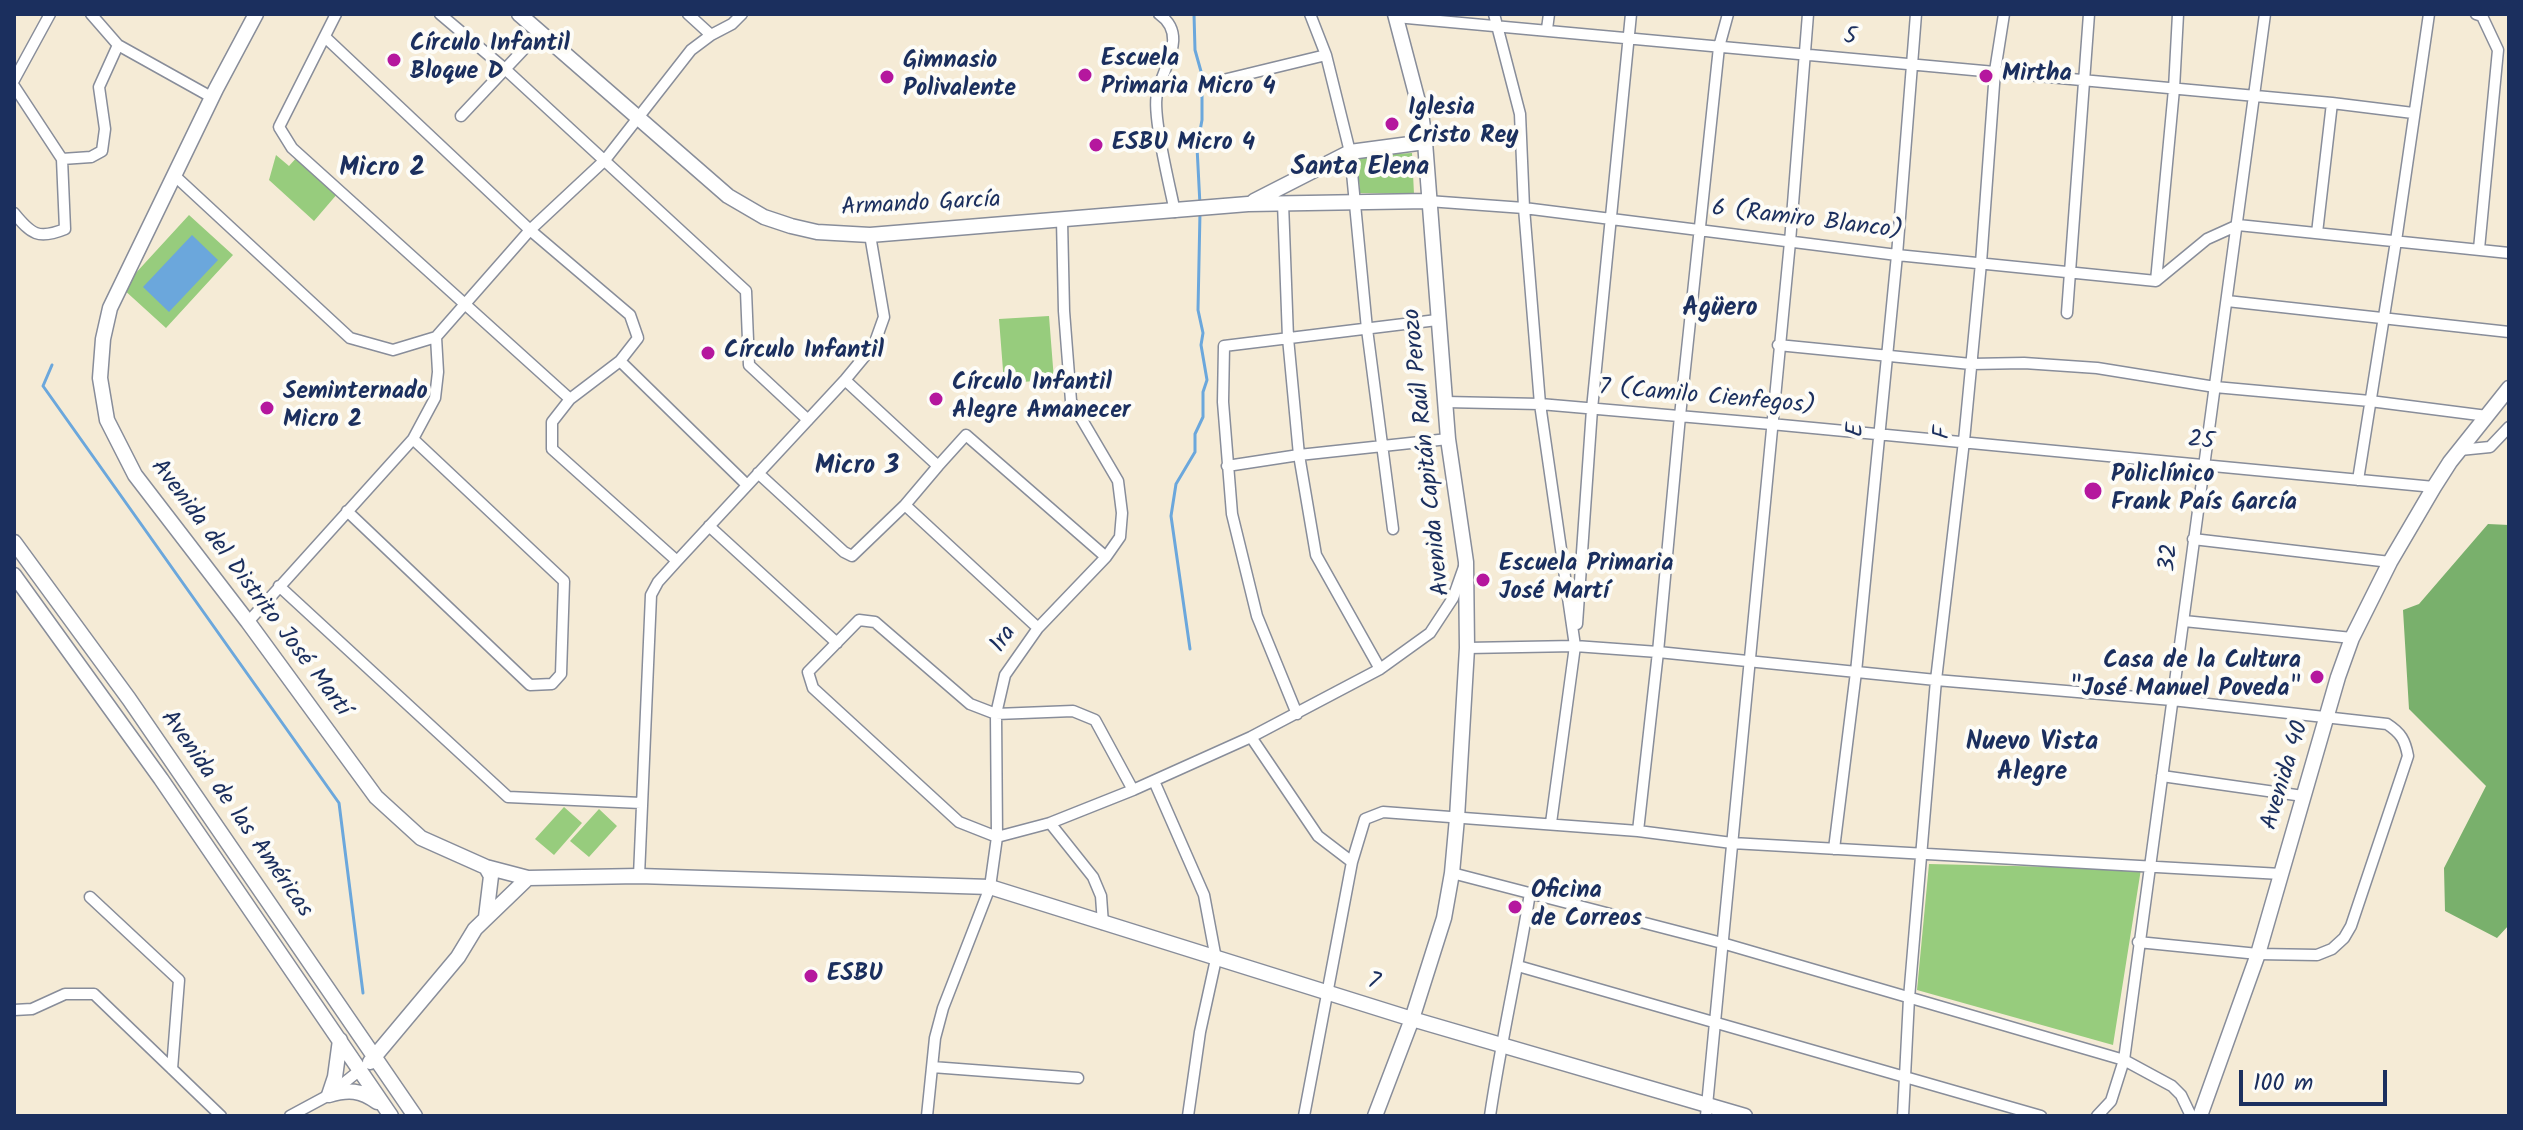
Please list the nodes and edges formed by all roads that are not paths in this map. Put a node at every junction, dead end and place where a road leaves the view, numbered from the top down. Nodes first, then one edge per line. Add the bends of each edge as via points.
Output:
1 (50, 14) edge
2 (91, 14) edge
3 (256, 14) edge
4 (336, 14) edge
5 (440, 14) edge
6 (519, 14) edge
7 (688, 14) edge
8 (742, 14) edge
9 (1159, 14) edge
10 (1310, 14) edge
11 (1549, 14) edge
12 (1631, 14) edge
13 (1728, 14) edge
14 (1808, 14) edge
15 (1916, 14) edge
16 (2004, 14) edge
17 (2089, 14) edge
18 (2178, 14) edge
19 (2265, 14) edge
20 (2429, 14) edge
21 (2476, 14) edge
22 (1395, 16) edge
23 (1496, 19) edge
24 (1547, 29) junction
25 (540, 32) junction
26 (711, 35) junction
27 (325, 37) junction
28 (1630, 37) junction
29 (118, 45) junction
30 (1719, 47) junction
31 (1804, 54) junction
32 (1326, 55) junction
33 (1911, 64) junction
34 (505, 69) junction
35 (1995, 71) junction
36 (14, 80) edge
37 (1223, 80) dead end
38 (2083, 80) junction
39 (14, 86) edge
40 (2174, 89) junction
41 (2253, 96) junction
42 (213, 98) junction
43 (2332, 103) junction
44 (2413, 113) junction
45 (461, 116) dead end
46 (640, 118) junction
47 (1425, 142) junction
48 (1350, 152) junction
49 (62, 159) junction
50 (605, 160) junction
51 (175, 176) junction
52 (1353, 201) junction
53 (1428, 201) junction
54 (1283, 203) junction
55 (1248, 204) junction
56 (1524, 208) junction
57 (1182, 211) junction
58 (14, 213) edge
59 (1611, 219) junction
60 (1062, 220) junction
61 (2238, 225) junction
62 (530, 230) junction
63 (1700, 232) junction
64 (2317, 233) junction
65 (870, 235) junction
66 (2396, 241) junction
67 (1790, 242) junction
68 (2479, 249) junction
69 (2509, 253) edge
70 (1897, 255) junction
71 (1981, 263) junction
72 (2070, 271) junction
73 (2156, 281) junction
74 (2227, 301) junction
75 (464, 305) junction
76 (2067, 313) dead end
77 (2384, 317) junction
78 (1437, 320) junction
79 (1367, 329) junction
80 (2509, 332) edge
81 (436, 337) junction
82 (1288, 338) junction
83 (1778, 345) junction
84 (1886, 354) junction
85 (620, 361) junction
86 (1971, 364) junction
87 (845, 380) junction
88 (2215, 387) junction
89 (2509, 388) edge
90 (570, 399) junction
91 (2370, 401) junction
92 (1445, 402) junction
93 (1540, 404) junction
94 (1592, 409) junction
95 (1680, 416) junction
96 (2487, 416) junction
97 (808, 420) junction
98 (1771, 424) junction
99 (2509, 427) edge
100 (1878, 435) junction
101 (413, 439) junction
102 (1448, 439) junction
103 (1964, 441) junction
104 (1381, 446) junction
105 (2460, 450) junction
106 (1299, 455) junction
107 (2204, 463) junction
108 (938, 466) junction
109 (1227, 466) junction
110 (758, 473) junction
111 (2358, 480) junction
112 (747, 485) junction
113 (2434, 487) junction
114 (905, 505) junction
115 (347, 511) junction
116 (709, 526) junction
117 (1393, 529) dead end
118 (2193, 539) junction
119 (14, 542) edge
120 (1106, 557) junction
121 (677, 561) junction
122 (1466, 562) junction
123 (2390, 562) junction
124 (14, 575) edge
125 (279, 586) junction
126 (2184, 621) junction
127 (248, 622) junction
128 (1038, 628) junction
129 (2352, 638) junction
130 (837, 643) junction
131 (1575, 646) junction
132 (1467, 648) junction
133 (1658, 652) junction
134 (1749, 661) junction
135 (1380, 669) junction
136 (1856, 672) junction
137 (1936, 680) junction
138 (2172, 700) junction
139 (996, 714) junction
140 (1297, 714) junction
141 (2327, 719) junction
142 (1251, 737) junction
143 (2162, 776) junction
144 (1154, 781) junction
145 (1133, 790) junction
146 (2303, 796) junction
147 (641, 803) junction
148 (1457, 818) junction
149 (1050, 823) junction
150 (1551, 823) junction
151 (1638, 831) junction
152 (997, 837) junction
153 (1732, 843) junction
154 (1834, 849) junction
155 (1922, 856) junction
156 (1352, 862) junction
157 (2150, 865) junction
158 (486, 867) junction
159 (1452, 873) junction
160 (2281, 874) junction
161 (639, 876) junction
162 (528, 878) junction
163 (990, 887) junction
164 (1530, 893) junction
165 (90, 897) dead end
166 (486, 917) junction
167 (1103, 924) junction
168 (2138, 942) junction
169 (1722, 943) junction
170 (2258, 954) junction
171 (1216, 959) junction
172 (1518, 966) junction
173 (1329, 993) junction
174 (1909, 998) junction
175 (14, 1010) edge
176 (1412, 1019) junction
177 (1717, 1022) junction
178 (340, 1040) junction
179 (1500, 1045) junction
180 (375, 1056) junction
181 (2124, 1060) junction
182 (932, 1067) junction
183 (172, 1069) junction
184 (360, 1070) junction
185 (1907, 1076) junction
186 (1078, 1078) dead end
187 (329, 1095) junction
188 (1707, 1110) edge
189 (389, 1112) edge
190 (221, 1116) edge
191 (290, 1116) edge
192 (415, 1116) edge
193 (927, 1116) edge
194 (1188, 1116) edge
195 (1304, 1116) edge
196 (1375, 1116) edge
197 (1490, 1116) edge
198 (1745, 1116) edge
199 (1903, 1116) edge
200 (2041, 1116) edge
201 (2097, 1116) edge
202 (2191, 1116) edge
203 (2200, 1116) edge

1 - 36 street
2 - 29 street
3 - 42 main road, Avenida del Distrito José Martí
4 - 27 street
5 - 34 street
6 - 25 main road, Armando García
7 - 26 street
8 - 26 street
9 - 57 street via 1168,21 1174,41 1156,97 1163,155
10 - 32 street
11 - 24 street
12 - 28 street
13 - 30 street
14 - 31 street
15 - 33 street, E
16 - 35 street, F
17 - 38 street
18 - 40 street
19 - 41 street, 32
20 - 44 street
21 - 68 street via 2482,16 2498,50
22 - 23 street, 5
22 - 47 main road, Avenida Capitán Raúl Perozo
23 - 24 street, 5
23 - 56 street via 1520,114
24 - 28 street, 5
25 - 34 street
25 - 46 main road, Armando García
26 - 46 street via 691,50
27 - 62 street
27 - 75 street via 279,127 291,149
28 - 30 street, 5
28 - 59 street
29 - 42 street
29 - 49 street via 99,87 105,129 102,151
30 - 31 street, 5
30 - 63 street
31 - 33 street, 5
31 - 67 street
32 - 37 street
32 - 48 street
33 - 35 street, 5
33 - 70 street, E
34 - 45 street
34 - 50 street
35 - 38 street, 5
35 - 71 street, F
38 - 40 street, 5
38 - 72 street
39 - 49 street
40 - 41 street, 5
40 - 73 street
41 - 43 street, 5
41 - 61 street, 32
42 - 51 main road, Avenida del Distrito José Martí
43 - 44 street, 5
43 - 64 street
44 - 66 street
46 - 50 street
46 - 65 main road, Armando García via 728,196 764,217 817,232
47 - 48 main road
47 - 53 main road, Avenida Capitán Raúl Perozo
48 - 52 street
48 - 55 main road
49 - 58 street via 65,229 35,234
50 - 62 street
50 - 97 street via 746,291 749,365
51 - 81 street via 350,338 393,350
51 - 127 main road, Avenida del Distrito José Martí via 110,308 100,378 107,420 135,475
52 - 53 main road, 6 (Ramiro Blanco)
52 - 54 main road, 6 (Ramiro Blanco)
52 - 79 street
53 - 56 street, 6 (Ramiro Blanco)
53 - 78 main road, Avenida Capitán Raúl Perozo
54 - 55 main road, Armando García
54 - 82 street
55 - 57 main road, Armando García
56 - 59 street, 6 (Ramiro Blanco)
56 - 93 street
57 - 60 main road, Armando García
59 - 63 street, 6 (Ramiro Blanco)
59 - 94 street
60 - 65 main road, Armando García
60 - 120 street, 1ra via 1071,401 1118,481 1120,537
61 - 64 street
61 - 73 street via 2207,239
61 - 74 street, 32
62 - 75 street
62 - 85 street via 630,315 638,338
63 - 67 street, 6 (Ramiro Blanco)
63 - 95 street
64 - 66 street
65 - 87 street via 884,317 874,345
66 - 68 street
66 - 77 street
67 - 70 street, 6 (Ramiro Blanco)
67 - 83 street
68 - 69 street
70 - 71 street, 6 (Ramiro Blanco)
70 - 84 street, E
71 - 72 street, 6 (Ramiro Blanco)
71 - 86 street, F
72 - 73 street, 6 (Ramiro Blanco)
72 - 76 street
74 - 77 street
74 - 88 street, 32
75 - 81 street
75 - 90 street
77 - 80 street
77 - 91 street
78 - 79 street
78 - 92 main road, Avenida Capitán Raúl Perozo
79 - 82 street
79 - 104 street
81 - 101 street via 435,398
82 - 106 street
82 - 109 street via 1224,346
83 - 84 street
83 - 98 street
84 - 86 street
84 - 100 street, E
85 - 90 street
85 - 112 street
86 - 88 street via 2097,368
86 - 103 street, F
87 - 97 street
87 - 108 street
88 - 91 street
88 - 107 street, 32
89 - 96 main road, Avenida 40
90 - 121 street via 552,422 552,449
91 - 96 street
91 - 111 street
92 - 93 street, 7 (Camilo Cienfegos)
92 - 102 main road, Avenida Capitán Raúl Perozo
93 - 94 street, 7 (Camilo Cienfegos)
93 - 131 street
94 - 95 street, 7 (Camilo Cienfegos)
94 - 131 street
95 - 98 street, 7 (Camilo Cienfegos)
95 - 133 street
96 - 105 main road, Avenida 40
97 - 110 street
98 - 100 street, 7 (Camilo Cienfegos)
98 - 134 street
99 - 105 street via 2490,447
100 - 103 street, 7 (Camilo Cienfegos)
100 - 136 street, E
101 - 115 street
101 - 115 street via 564,581 561,674 552,684 530,685
102 - 104 street
102 - 122 main road, Avenida Capitán Raúl Perozo
103 - 107 street, 25
103 - 137 street, F
104 - 106 street
104 - 117 street
105 - 113 main road, Avenida 40
106 - 109 street
106 - 135 street via 1316,555
107 - 111 street, 25
107 - 118 street, 32
108 - 114 street
108 - 120 street via 966,435
109 - 140 street via 1232,514 1257,616
110 - 112 street
110 - 114 street via 852,556
111 - 113 street, 25
112 - 116 street
113 - 123 main road, Avenida 40
114 - 128 street
115 - 125 street
116 - 121 street
116 - 130 street
118 - 123 street
118 - 126 street, 32
119 - 180 main road, Avenida de las Américas
120 - 128 street, 1ra
121 - 147 street via 651,595
122 - 132 main road, Avenida Capitán Raúl Perozo
122 - 135 street via 1453,598 1430,633
123 - 129 main road, Avenida 40
124 - 178 main road, Avenida de las Américas
125 - 127 street
125 - 147 street via 508,797
126 - 129 street
126 - 138 street, 32
127 - 158 main road, Avenida del Distrito José Martí via 376,797 421,838
128 - 139 street, 1ra via 1005,675
129 - 141 main road, Avenida 40
130 - 139 street via 859,620 875,622 970,704
130 - 152 street via 808,672 813,688 959,822
131 - 132 street
131 - 133 street
131 - 150 street
132 - 148 main road, Avenida Capitán Raúl Perozo
133 - 134 street
133 - 151 street
134 - 136 street
134 - 153 street
135 - 140 street
136 - 137 street
136 - 154 street, E
137 - 138 street
137 - 155 street, F
138 - 141 street
138 - 143 street, 32
139 - 145 street via 1073,711 1095,720
139 - 152 street, 1ra
140 - 142 street
141 - 146 main road, Avenida 40
141 - 170 street via 2387,724 2406,742 2408,756 2344,938 2317,955
142 - 144 street
142 - 156 street via 1318,836
143 - 146 street
143 - 157 street, 32
144 - 145 street
144 - 171 street via 1204,895
145 - 149 street
146 - 160 main road, Avenida 40
147 - 161 street
148 - 150 street
148 - 156 street via 1383,812 1365,819
148 - 159 main road, Avenida Capitán Raúl Perozo
149 - 152 street
149 - 167 street via 1093,877
150 - 151 street
151 - 153 street
152 - 163 street, 1ra
153 - 154 street
153 - 169 street
154 - 155 street
155 - 157 street
155 - 174 street, F
156 - 173 street
157 - 160 street
157 - 168 street, 32
158 - 162 main road, Avenida del Distrito José Martí
158 - 166 main road via 491,876
159 - 164 street
159 - 176 main road, Avenida Capitán Raúl Perozo via 1438,944
160 - 170 main road, Avenida 40
161 - 162 main road, Avenida del Distrito José Martí
161 - 163 main road, 7
162 - 166 main road
163 - 167 main road, 7
163 - 182 street, 1ra via 943,1008
164 - 169 street
164 - 172 street
165 - 183 street via 179,980
166 - 180 main road
167 - 171 main road, 7
168 - 170 street
168 - 181 street, 32
169 - 174 street
169 - 177 street
170 - 203 main road, Avenida 40
171 - 173 main road, 7
171 - 194 street
172 - 177 street
172 - 179 street
173 - 176 main road, 7
173 - 195 street
174 - 181 street
174 - 185 street, F
175 - 183 street via 32,1009 65,994 94,994
176 - 179 main road, 7
176 - 196 main road, Avenida Capitán Raúl Perozo
177 - 185 street
177 - 188 street
178 - 184 main road, Avenida de las Américas
178 - 187 main road
179 - 188 main road, 7
179 - 197 street
180 - 184 main road
180 - 192 main road, Avenida de las Américas
181 - 201 street, 32 via 2111,1101
181 - 202 street via 2172,1086
182 - 186 street
182 - 193 street, 1ra
183 - 190 street
184 - 187 street
184 - 189 main road, Avenida de las Américas
185 - 199 street, F
185 - 200 street
187 - 189 main road via 363,1092
187 - 191 street
188 - 198 main road, 7

